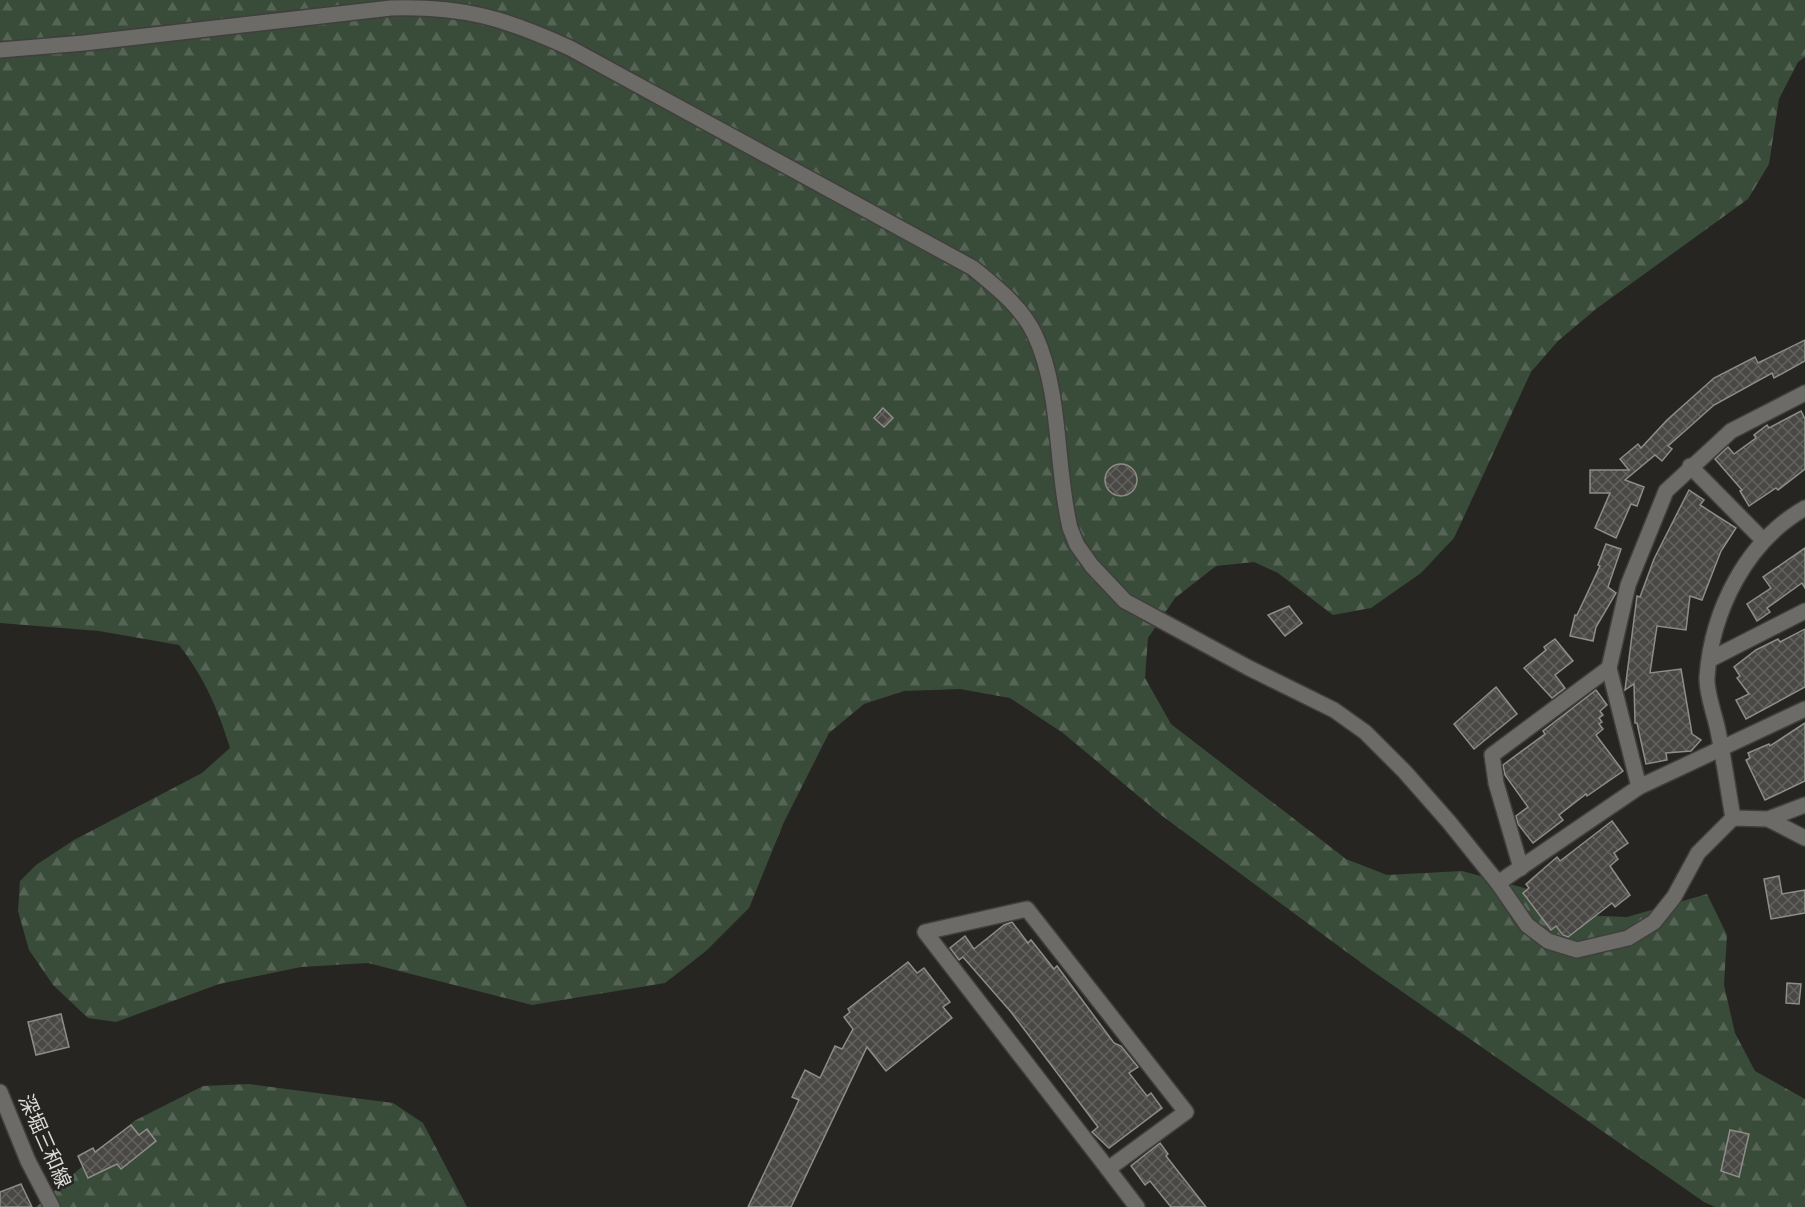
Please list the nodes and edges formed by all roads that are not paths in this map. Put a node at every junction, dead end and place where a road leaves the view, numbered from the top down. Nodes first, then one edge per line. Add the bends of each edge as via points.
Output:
1 (0, 50) edge
2 (1805, 393) edge
3 (1690, 466) junction
4 (1805, 508) edge
5 (1763, 540) junction
6 (1805, 611) edge
7 (1711, 659) junction
8 (1609, 668) junction
9 (1805, 709) edge
10 (1722, 748) junction
11 (1639, 788) junction
12 (1805, 805) edge
13 (1733, 818) junction
14 (1768, 819) junction
15 (1805, 838) edge
16 (1521, 868) junction
17 (1498, 883) junction
18 (0, 1092) edge
19 (1108, 1169) junction
20 (52, 1207) edge
21 (1137, 1207) edge

1 - 17 street via 391,8 432,7 472,13 520,25 570,48 952,256 1009,298 1034,333 1045,365 1070,528 1077,545 1106,584 1125,601 1334,710 1365,732 1405,772
2 - 3 street via 1731,432
3 - 5 street
3 - 8 street via 1666,491 1628,585
4 - 5 street
5 - 7 street via 1723,604
6 - 7 street
7 - 10 street via 1707,679
8 - 11 street
8 - 16 street via 1492,755 1496,783
9 - 10 street
10 - 11 street
10 - 13 street
11 - 16 street
12 - 14 street
13 - 14 street
13 - 17 street via 1698,853 1674,897 1654,922 1628,938 1577,950 1548,941 1527,925
14 - 15 street
16 - 17 street
18 - 20 street, 深堀三和線
19 - 19 street via 1186,1112 1027,909 925,932
19 - 21 street

